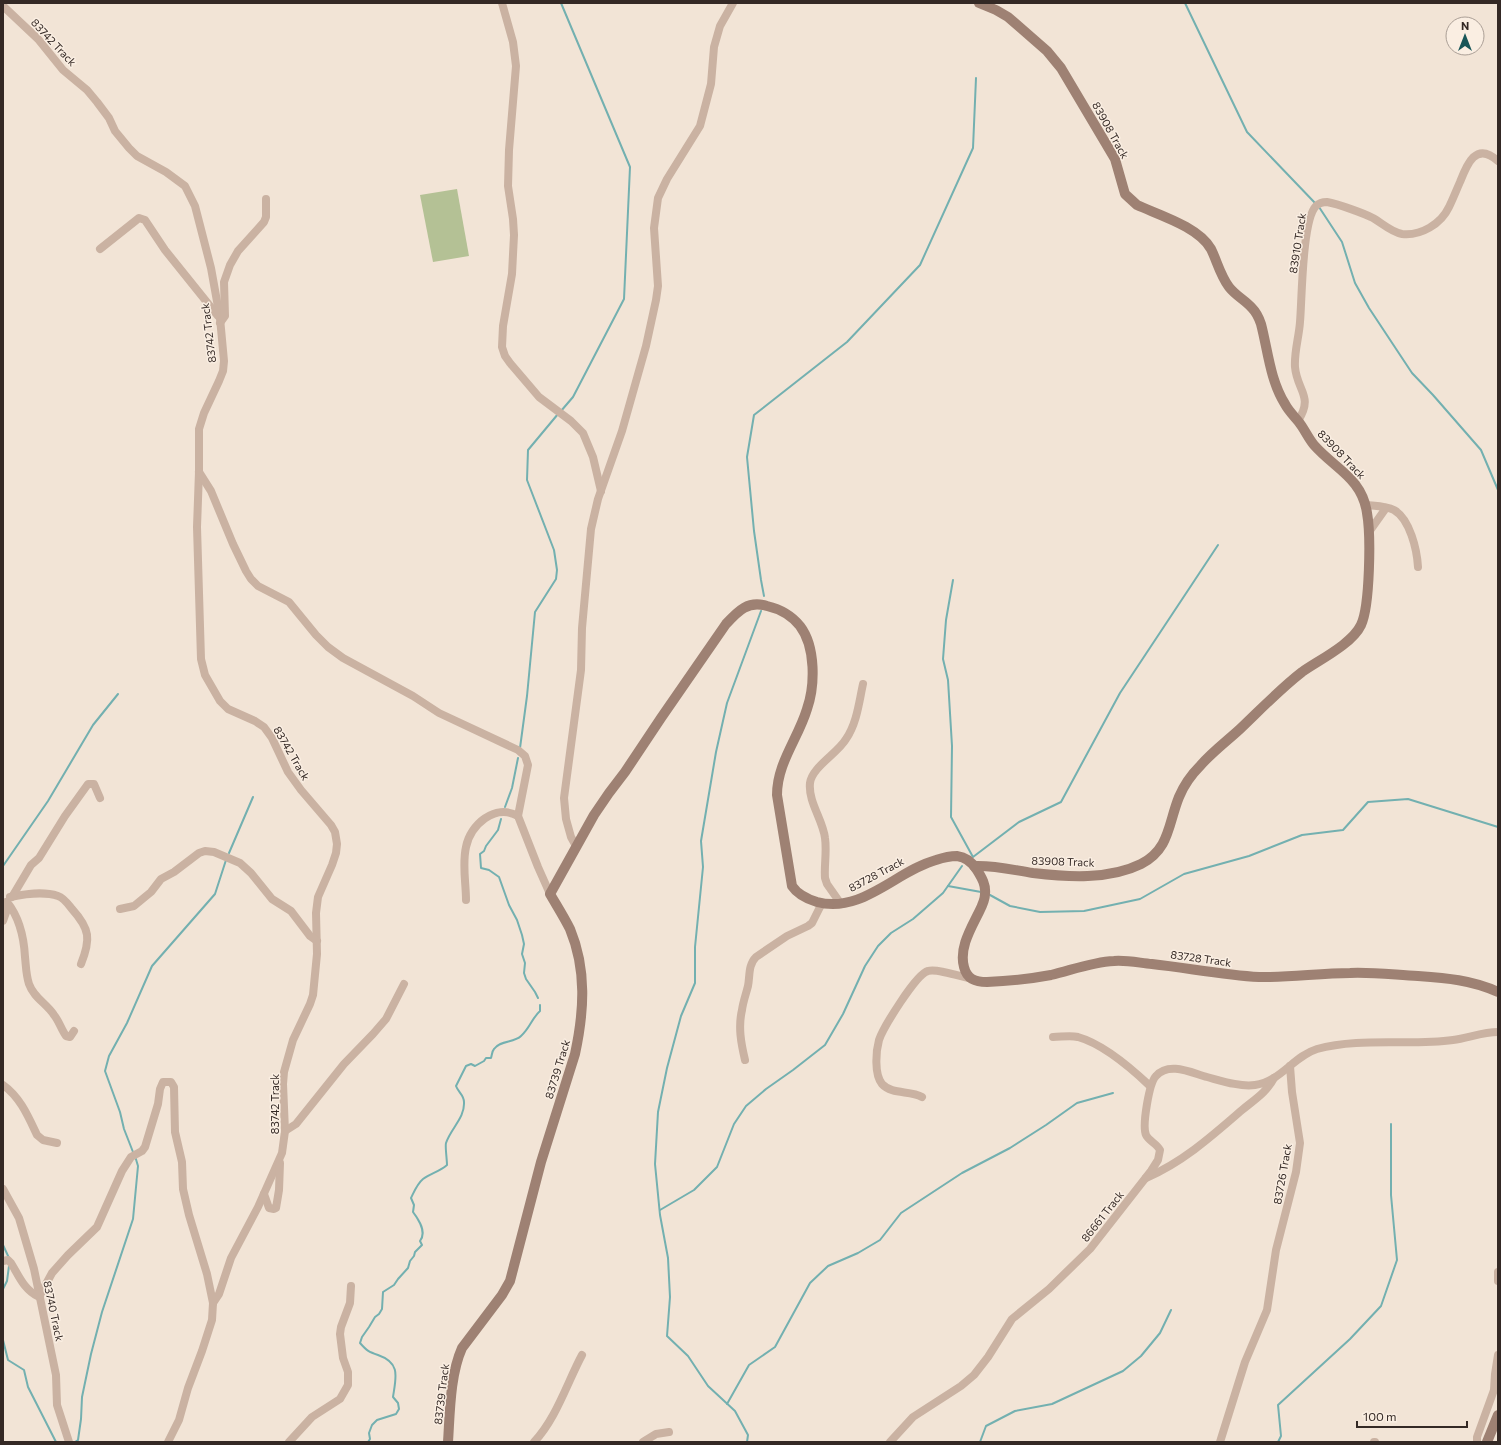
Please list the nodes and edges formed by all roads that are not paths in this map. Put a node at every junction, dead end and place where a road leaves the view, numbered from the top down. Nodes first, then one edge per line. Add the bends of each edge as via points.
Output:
1 (502, 3) edge
2 (734, 3) edge
3 (979, 3) edge
4 (3, 6) edge
5 (1498, 161) edge
6 (266, 199) dead end
7 (100, 249) dead end
8 (220, 320) junction
9 (1298, 421) junction
10 (199, 472) junction
11 (601, 491) junction
12 (1366, 505) junction
13 (1386, 508) junction
14 (1369, 532) junction
15 (1418, 567) dead end
16 (863, 684) dead end
17 (100, 798) dead end
18 (518, 816) junction
19 (576, 846) junction
20 (974, 866) junction
21 (550, 894) junction
22 (6, 899) edge
23 (466, 900) dead end
24 (822, 903) junction
25 (841, 904) junction
26 (120, 909) dead end
27 (3, 921) edge
28 (317, 941) junction
29 (80, 964) dead end
30 (972, 979) junction
31 (404, 984) dead end
32 (1498, 992) edge
33 (74, 1031) dead end
34 (1498, 1032) edge
35 (1053, 1037) dead end
36 (745, 1060) dead end
37 (1290, 1066) junction
38 (1275, 1077) junction
39 (3, 1085) edge
40 (1150, 1086) junction
41 (922, 1097) dead end
42 (285, 1131) junction
43 (57, 1143) dead end
44 (280, 1160) junction
45 (1145, 1178) junction
46 (3, 1189) edge
47 (264, 1194) junction
48 (3, 1261) edge
49 (1498, 1272) edge
50 (1498, 1281) edge
51 (351, 1286) dead end
52 (39, 1297) junction
53 (213, 1303) junction
54 (582, 1355) dead end
55 (1498, 1355) edge
56 (1498, 1415) edge
57 (669, 1432) dead end
58 (69, 1442) edge
59 (168, 1442) edge
60 (289, 1442) edge
61 (448, 1442) edge
62 (534, 1442) edge
63 (643, 1442) edge
64 (890, 1442) edge
65 (1220, 1442) edge
66 (1477, 1442) edge
67 (1487, 1442) edge

1 - 11 street via 513,42 516,66 508,186 514,227 512,274 502,347 510,363 539,397 583,433 593,457
2 - 11 street via 720,26 714,47 711,84 700,126 658,198 654,228 658,286 656,300 622,431
3 - 9 street, 83908 Track via 1008,17 1047,51 1061,68 1115,159 1122,187 1129,200 1192,230 1206,242 1230,289 1258,316 1275,384 1285,406
4 - 8 street, 83742 Track via 38,39 63,70 87,90 129,148 185,186 200,224
5 - 9 street, 83910 Track via 1493,156 1481,153 1472,158 1443,218 1416,233 1401,234 1364,214 1327,202 1315,207 1309,219 1300,291 1295,368 1305,407
6 - 8 street via 264,222 238,251 227,273 224,290 226,312 224,319
7 - 8 street via 139,218 145,220
8 - 10 street, 83742 Track via 223,371 200,421
9 - 12 street, 83908 Track via 1314,445 1353,480
10 - 18 street via 211,491 251,579 258,586 289,602 328,647 439,713 518,750 525,756 528,765
10 - 28 street, 83742 Track via 197,527 200,642 205,675 228,709 264,727 288,772 335,832 336,853 318,897
11 - 19 street via 589,544 581,670 565,788 566,819
12 - 13 street
12 - 14 street, 83908 Track
13 - 14 street
13 - 15 street via 1396,512 1405,523 1416,547
14 - 20 street, 83908 Track via 1366,602 1362,624 1357,632 1350,640 1302,673 1202,763 1184,786 1165,841 1154,855 1140,864 1100,875 1055,875 994,866
16 - 25 street via 853,727 846,740 812,776 810,782 810,793 825,839 825,878
17 - 22 street via 94,784 88,784 39,858
18 - 21 street, 83739 Track
18 - 23 street via 496,812 488,815 474,829 466,847
19 - 21 street, 83728 Track
19 - 24 street, 83728 Track via 609,792 726,624 745,606 764,605 783,612 800,626 811,656 810,699 780,771 777,795 792,886 800,895
20 - 25 street, 83728 Track via 961,857 943,858 917,866 864,896
20 - 30 street via 982,878 985,895 963,952 965,970
21 - 61 street, 83739 Track via 569,929 581,968 583,1000 579,1036 541,1162 510,1281 458,1357
22 - 27 street via 8,907
22 - 29 street via 33,893 62,898 82,921 86,931 88,944
22 - 33 street via 19,926 30,988 54,1015 66,1036 70,1037
24 - 25 street, 83728 Track
24 - 36 street via 812,923 787,936 753,960 740,1021
26 - 28 street via 134,906 151,892 161,879 206,850 240,863 272,899 291,911 310,936
28 - 42 street, 83742 Track via 313,995 293,1040 284,1072
30 - 32 street, 83728 Track via 985,982 1030,979 1101,962 1116,961 1258,977 1353,973 1448,978 1472,982
30 - 41 street via 938,971 928,970 922,973 903,997 881,1035 877,1066 879,1079 888,1089
31 - 42 street via 386,1019 374,1034 344,1064 296,1124
34 - 37 street via 1453,1040 1329,1047 1303,1056
35 - 40 street via 1076,1037 1097,1045
37 - 38 street
37 - 65 street, 83726 Track via 1300,1143 1296,1172 1276,1250 1267,1310 1244,1362
38 - 40 street via 1263,1084 1253,1085 1168,1069 1156,1076
38 - 45 street via 1261,1095 1198,1148 1174,1164
39 - 43 street via 22,1105 36,1135
40 - 45 street, 86661 Track via 1145,1131 1158,1147 1160,1155
42 - 44 street, 83742 Track
44 - 47 street, 83742 Track
44 - 47 street via 276,1208 269,1208
45 - 64 street, 86661 Track via 1090,1249 1049,1289 1012,1318 974,1375 962,1386 914,1417
46 - 52 street, 83740 Track via 19,1218 34,1269
47 - 53 street, 83742 Track via 231,1258 219,1294
48 - 52 street via 8,1260 23,1284
49 - 50 street
51 - 60 street via 350,1303 340,1334 343,1358 348,1372 348,1385 340,1399 312,1417
52 - 53 street via 52,1273 97,1227 122,1171 131,1157 142,1151 145,1146 156,1112 161,1085 167,1081 174,1086 175,1132 182,1162 183,1189
52 - 58 street, 83740 Track via 56,1375 57,1405
53 - 59 street, 83742 Track via 212,1320 202,1351 179,1420
54 - 62 street via 557,1409
55 - 66 street via 1494,1390
56 - 67 street
57 - 63 street via 656,1434

